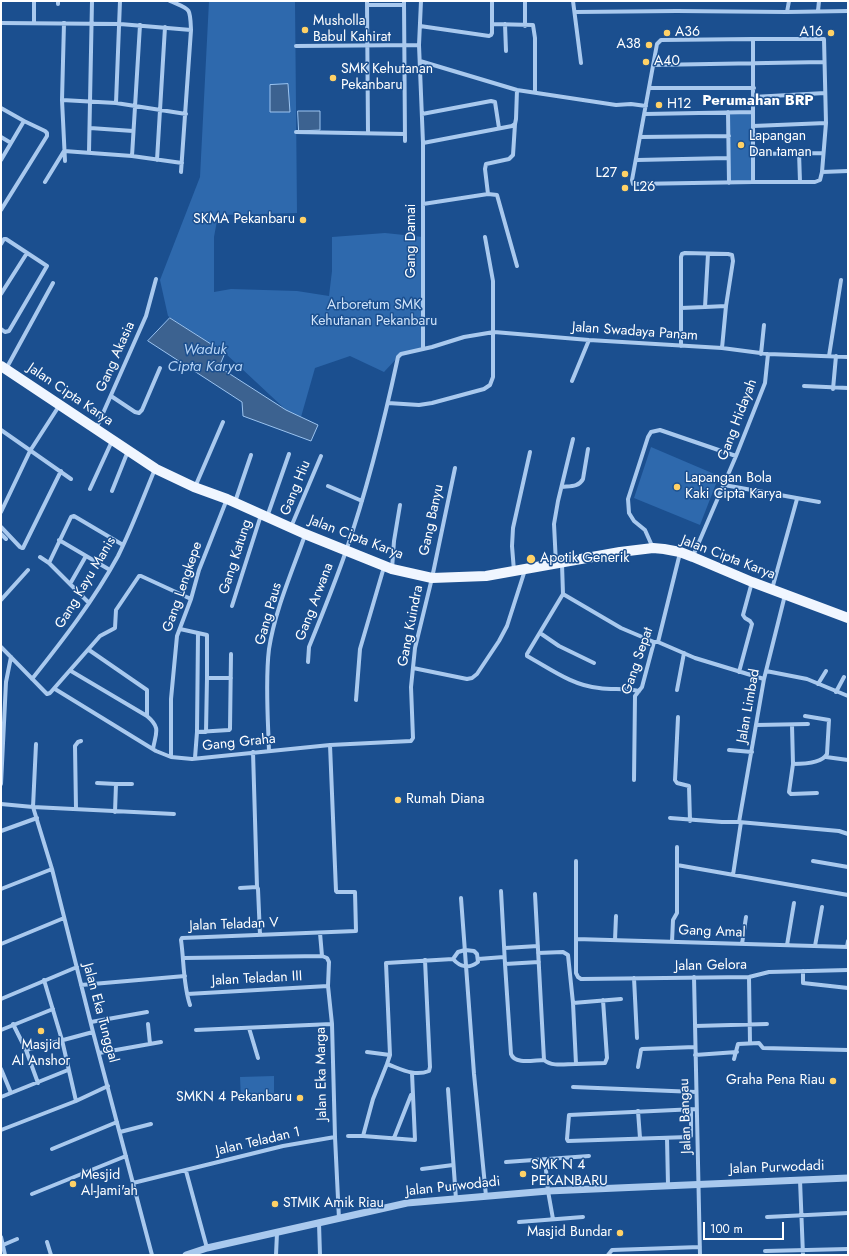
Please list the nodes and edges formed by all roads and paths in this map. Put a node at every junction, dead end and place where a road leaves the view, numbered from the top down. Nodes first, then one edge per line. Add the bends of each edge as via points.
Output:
1 (34, 1) edge
2 (92, 1) edge
3 (120, 1) edge
4 (170, 1) edge
5 (421, 1) edge
6 (492, 1) edge
7 (525, 1) edge
8 (573, 1) edge
9 (789, 1) edge
10 (819, 1) edge
11 (367, 3) edge
12 (404, 3) edge
13 (818, 10) junction
14 (848, 11) edge
15 (574, 12) junction
16 (787, 12) junction
17 (1, 23) edge
18 (34, 23) junction
19 (64, 23) junction
20 (91, 24) junction
21 (120, 24) junction
22 (492, 24) junction
23 (505, 24) junction
24 (140, 25) junction
25 (420, 26) junction
26 (525, 26) junction
27 (165, 27) junction
28 (191, 30) junction
29 (753, 39) junction
30 (405, 44) junction
31 (419, 44) junction
32 (367, 45) junction
33 (296, 46) dead end
34 (506, 51) dead end
35 (420, 61) junction
36 (824, 62) junction
37 (581, 63) dead end
38 (753, 63) junction
39 (653, 65) junction
40 (649, 88) junction
41 (754, 88) junction
42 (517, 90) junction
43 (535, 93) junction
44 (825, 93) junction
45 (753, 97) junction
46 (62, 100) junction
47 (90, 101) junction
48 (116, 103) junction
49 (135, 106) junction
50 (646, 106) junction
51 (1, 108) edge
52 (160, 110) junction
53 (728, 112) junction
54 (753, 112) junction
55 (186, 114) junction
56 (422, 114) junction
57 (645, 114) junction
58 (24, 121) junction
59 (515, 124) junction
60 (826, 124) junction
61 (753, 126) junction
62 (90, 128) junction
63 (499, 128) junction
64 (133, 131) junction
65 (296, 132) dead end
66 (368, 133) junction
67 (405, 134) junction
68 (729, 136) junction
69 (1, 137) edge
70 (640, 137) junction
71 (405, 140) dead end
72 (11, 143) junction
73 (423, 143) junction
74 (64, 151) junction
75 (89, 152) junction
76 (799, 152) junction
77 (822, 153) junction
78 (753, 154) junction
79 (132, 156) junction
80 (728, 158) junction
81 (1, 160) edge
82 (157, 160) junction
83 (636, 160) junction
84 (65, 161) dead end
85 (182, 163) junction
86 (848, 171) edge
87 (181, 172) dead end
88 (822, 172) junction
89 (46, 182) dead end
90 (753, 182) junction
91 (800, 182) junction
92 (729, 183) junction
93 (488, 194) junction
94 (423, 204) junction
95 (1, 210) edge
96 (485, 237) dead end
97 (1, 244) edge
98 (27, 253) junction
99 (708, 254) junction
100 (517, 266) dead end
101 (156, 279) dead end
102 (841, 280) dead end
103 (53, 283) dead end
104 (1, 294) edge
105 (726, 306) junction
106 (705, 307) junction
107 (681, 308) junction
108 (764, 325) dead end
109 (1, 329) edge
110 (494, 332) junction
111 (589, 340) junction
112 (681, 346) junction
113 (722, 348) junction
114 (423, 349) junction
115 (761, 354) junction
116 (768, 354) junction
117 (829, 356) junction
118 (836, 356) junction
119 (848, 357) edge
120 (3, 368) edge
121 (160, 368) dead end
122 (572, 381) dead end
123 (804, 386) dead end
124 (848, 388) edge
125 (833, 389) junction
126 (111, 396) junction
127 (388, 403) junction
128 (60, 405) junction
129 (223, 422) dead end
130 (1, 430) edge
131 (96, 430) junction
132 (573, 439) dead end
133 (113, 441) junction
134 (588, 449) dead end
135 (30, 451) junction
136 (128, 451) junction
137 (530, 452) dead end
138 (251, 454) dead end
139 (289, 454) dead end
140 (320, 456) dead end
141 (736, 456) junction
142 (455, 468) dead end
143 (156, 469) junction
144 (61, 471) junction
145 (71, 479) dead end
146 (724, 485) junction
147 (328, 486) dead end
148 (562, 486) junction
149 (194, 487) junction
150 (90, 489) dead end
151 (112, 491) dead end
152 (797, 499) junction
153 (231, 501) junction
154 (362, 501) junction
155 (819, 502) dead end
156 (400, 505) dead end
157 (1, 512) edge
158 (264, 516) junction
159 (1, 527) edge
160 (291, 528) junction
161 (1, 534) edge
162 (306, 534) junction
163 (6, 539) dead end
164 (60, 540) junction
165 (123, 545) junction
166 (653, 548) junction
167 (346, 552) junction
168 (680, 552) junction
169 (86, 556) junction
170 (40, 557) dead end
171 (693, 557) junction
172 (49, 563) junction
173 (559, 564) junction
174 (388, 568) junction
175 (28, 570) dead end
176 (110, 570) junction
177 (525, 570) junction
178 (514, 572) junction
179 (432, 578) junction
180 (752, 582) junction
181 (70, 584) junction
182 (772, 589) junction
183 (564, 594) junction
184 (785, 595) junction
185 (190, 599) junction
186 (1, 600) edge
187 (89, 603) junction
188 (232, 606) dead end
189 (848, 618) edge
190 (180, 629) junction
191 (198, 633) junction
192 (540, 633) junction
193 (656, 642) junction
194 (1, 647) edge
195 (89, 650) junction
196 (684, 653) junction
197 (231, 654) dead end
198 (11, 657) junction
199 (308, 662) dead end
200 (594, 663) dead end
201 (413, 668) junction
202 (71, 671) junction
203 (766, 671) junction
204 (826, 671) dead end
205 (739, 672) junction
206 (844, 677) dead end
207 (207, 678) junction
208 (231, 678) junction
209 (32, 679) junction
210 (764, 679) junction
211 (818, 684) junction
212 (55, 689) junction
213 (677, 690) dead end
214 (639, 691) junction
215 (836, 692) junction
216 (848, 696) edge
217 (356, 700) dead end
218 (147, 716) junction
219 (805, 716) dead end
220 (678, 717) dead end
221 (808, 724) dead end
222 (756, 725) junction
223 (792, 725) junction
224 (197, 732) junction
225 (206, 732) junction
226 (81, 741) dead end
227 (36, 744) dead end
228 (330, 745) junction
229 (153, 748) junction
230 (729, 750) dead end
231 (269, 751) junction
232 (252, 752) junction
233 (752, 752) junction
234 (171, 757) junction
235 (826, 757) junction
236 (195, 758) junction
237 (848, 760) edge
238 (793, 764) junction
239 (634, 780) dead end
240 (97, 783) dead end
241 (1, 784) edge
242 (116, 784) junction
243 (132, 784) dead end
244 (817, 793) dead end
245 (1, 804) edge
246 (33, 807) junction
247 (76, 809) junction
248 (115, 812) junction
249 (174, 814) dead end
250 (37, 818) junction
251 (670, 818) dead end
252 (690, 820) junction
253 (740, 822) junction
254 (1, 831) edge
255 (848, 834) edge
256 (677, 847) dead end
257 (576, 861) dead end
258 (814, 861) dead end
259 (677, 865) junction
260 (848, 867) edge
261 (52, 869) junction
262 (734, 875) junction
263 (257, 887) junction
264 (240, 888) dead end
265 (1, 890) edge
266 (501, 891) dead end
267 (534, 894) dead end
268 (848, 895) edge
269 (461, 898) dead end
270 (794, 903) dead end
271 (822, 907) dead end
272 (616, 916) dead end
273 (746, 916) dead end
274 (64, 918) junction
275 (320, 933) junction
276 (260, 935) junction
277 (576, 939) junction
278 (615, 940) junction
279 (848, 941) edge
280 (672, 942) junction
281 (1, 944) edge
282 (742, 944) junction
283 (787, 945) junction
284 (538, 946) junction
285 (815, 946) junction
286 (848, 947) edge
287 (505, 948) junction
288 (465, 950) junction
289 (538, 953) junction
290 (322, 956) junction
291 (504, 957) junction
292 (184, 958) junction
293 (478, 959) junction
294 (425, 960) junction
295 (453, 960) junction
296 (538, 962) junction
297 (505, 964) junction
298 (77, 967) junction
299 (466, 967) junction
300 (848, 970) edge
301 (803, 971) junction
302 (185, 976) junction
303 (694, 977) junction
304 (749, 977) junction
305 (634, 978) junction
306 (44, 980) junction
307 (82, 985) junction
308 (328, 986) junction
309 (848, 988) edge
310 (187, 994) junction
311 (1, 999) edge
312 (621, 999) dead end
313 (603, 1000) junction
314 (573, 1003) junction
315 (190, 1005) dead end
316 (53, 1009) junction
317 (146, 1012) dead end
318 (91, 1022) junction
319 (14, 1024) junction
320 (148, 1024) dead end
321 (332, 1024) junction
322 (750, 1024) junction
323 (768, 1024) dead end
324 (695, 1026) junction
325 (249, 1028) junction
326 (1, 1030) edge
327 (196, 1030) dead end
328 (93, 1032) junction
329 (637, 1038) dead end
330 (62, 1040) junction
331 (160, 1042) dead end
332 (750, 1043) junction
333 (150, 1044) junction
334 (695, 1047) junction
335 (26, 1050) junction
336 (848, 1050) edge
337 (367, 1052) dead end
338 (737, 1052) junction
339 (99, 1053) junction
340 (390, 1055) junction
341 (695, 1055) junction
342 (258, 1058) dead end
343 (734, 1059) dead end
344 (544, 1060) junction
345 (387, 1064) junction
346 (576, 1064) junction
347 (638, 1067) dead end
348 (1, 1069) edge
349 (68, 1070) junction
350 (412, 1074) junction
351 (38, 1083) junction
352 (108, 1086) junction
353 (573, 1087) dead end
354 (448, 1089) dead end
355 (696, 1092) junction
356 (11, 1093) junction
357 (412, 1093) junction
358 (1, 1097) edge
359 (76, 1101) junction
360 (694, 1109) junction
361 (638, 1112) junction
362 (117, 1122) junction
363 (151, 1124) dead end
364 (1, 1130) edge
365 (120, 1132) junction
366 (335, 1136) junction
367 (348, 1136) dead end
368 (363, 1136) junction
369 (394, 1138) junction
370 (640, 1138) junction
371 (667, 1138) junction
372 (52, 1149) dead end
373 (126, 1156) junction
374 (589, 1156) dead end
375 (545, 1160) junction
376 (506, 1162) dead end
377 (453, 1165) junction
378 (422, 1169) dead end
379 (186, 1171) junction
380 (848, 1178) edge
381 (800, 1180) junction
382 (133, 1183) junction
383 (699, 1184) junction
384 (668, 1185) junction
385 (548, 1191) junction
386 (32, 1194) dead end
387 (486, 1196) junction
388 (456, 1199) junction
389 (848, 1213) edge
390 (801, 1216) junction
391 (583, 1217) dead end
392 (766, 1217) dead end
393 (339, 1219) junction
394 (553, 1219) junction
395 (519, 1222) dead end
396 (319, 1223) junction
397 (277, 1233) junction
398 (1, 1237) edge
399 (17, 1239) dead end
400 (47, 1242) dead end
401 (3, 1246) junction
402 (700, 1247) junction
403 (207, 1248) junction
404 (848, 1249) edge
405 (765, 1251) dead end
406 (803, 1253) edge
407 (5, 1255) edge
408 (51, 1255) edge
409 (152, 1255) edge
410 (186, 1255) edge
411 (276, 1255) edge
412 (320, 1255) edge
413 (608, 1255) edge
414 (700, 1255) edge
415 (847, 1255) edge

1 - 18 street
2 - 20 street
3 - 21 street
4 - 28 street via 191,12
5 - 25 street, Gang Damai
6 - 22 street
7 - 26 street
8 - 15 street
9 - 16 street
10 - 13 street
11 - 12 street
11 - 32 street
12 - 30 street
13 - 14 street
13 - 16 street
15 - 16 street
15 - 37 street
17 - 18 street
18 - 19 street
19 - 20 street
19 - 46 street
20 - 21 street
20 - 47 street
21 - 24 street
21 - 48 street
22 - 23 street
22 - 25 street via 489,36
23 - 26 street
23 - 34 street
24 - 27 street
24 - 49 street
25 - 31 street, Gang Damai
26 - 43 street via 533,25 535,38
27 - 28 street
27 - 52 street
28 - 55 street
29 - 36 street via 824,39
29 - 38 street
29 - 39 street via 662,40 657,44
30 - 31 street
30 - 32 street
30 - 67 street
31 - 35 street, Gang Damai
32 - 33 street
32 - 66 street
35 - 42 street
35 - 56 street, Gang Damai
36 - 38 street
36 - 44 street
38 - 39 street
38 - 41 street
39 - 40 street
40 - 41 street
40 - 50 street
41 - 45 street
42 - 43 street
42 - 59 street
43 - 50 street via 616,105
44 - 45 street
44 - 60 street
45 - 54 street
46 - 47 street
46 - 74 street
47 - 48 street
47 - 62 street
48 - 49 street
49 - 52 street
49 - 64 street
50 - 57 street
51 - 58 street
52 - 55 street
52 - 82 street
53 - 54 street
53 - 57 street
53 - 68 street
54 - 61 street
55 - 85 street
56 - 63 street via 491,101 495,102
56 - 73 street, Gang Damai
57 - 70 street
58 - 72 street
58 - 95 street via 46,131 47,136
59 - 63 street
59 - 93 street via 513,156 486,164
60 - 61 street
60 - 77 street
61 - 78 street
62 - 64 street
62 - 75 street
63 - 73 street
64 - 79 street
65 - 66 street
66 - 67 street
67 - 71 street
68 - 70 street
68 - 80 street
69 - 72 street
70 - 83 street
72 - 81 street
73 - 94 street, Gang Damai
74 - 75 street
74 - 84 street
74 - 89 street
75 - 79 street
76 - 77 street
76 - 78 street
76 - 91 street
77 - 88 street
78 - 90 street
79 - 82 street
80 - 83 street
80 - 92 street
82 - 85 street
83 - 92 street via 633,184
85 - 87 street
86 - 88 street
88 - 91 street via 820,180
90 - 91 street
90 - 92 street
93 - 94 street
93 - 100 street via 497,195 499,199
94 - 114 street, Gang Damai
96 - 110 street via 493,281
97 - 98 street via 6,239
98 - 104 street
98 - 109 street via 46,264 47,268 9,332
99 - 105 street via 732,255
99 - 106 street
99 - 107 street via 682,254
101 - 126 street, Gang Akasia via 146,316
102 - 117 street
103 - 120 street
105 - 106 street
105 - 113 street
106 - 107 street
107 - 112 street
108 - 115 street
110 - 111 street, Jalan Swadaya Panam
110 - 114 street, Jalan Swadaya Panam via 464,337
110 - 127 street via 493,377 490,385 484,389 432,403
111 - 112 street, Jalan Swadaya Panam
111 - 122 street
112 - 113 street, Jalan Swadaya Panam
113 - 115 street, Jalan Swadaya Panam
114 - 127 street via 398,357
115 - 116 street, Jalan Swadaya Panam
116 - 117 street, Jalan Swadaya Panam
116 - 141 street, Gang Hidayah via 765,383
117 - 118 street, Jalan Swadaya Panam
118 - 119 street, Jalan Swadaya Panam
118 - 125 street
120 - 128 main road, Jalan Cipta Karya
121 - 126 street via 139,413
123 - 125 street
124 - 125 street
126 - 131 street, Gang Akasia
127 - 154 street
128 - 131 main road, Jalan Cipta Karya
128 - 135 street
129 - 149 street
130 - 135 street
131 - 133 main road, Jalan Cipta Karya
132 - 148 street
133 - 136 main road, Jalan Cipta Karya
133 - 150 street
134 - 148 street via 581,484
135 - 144 street
135 - 157 street
136 - 143 main road, Jalan Cipta Karya
136 - 151 street
137 - 178 street via 513,528
138 - 153 street, Gang Lengkepe
139 - 158 street, Gang Katung
140 - 160 street, Gang Hiu
141 - 146 street, Gang Hidayah
141 - 166 street via 660,430 651,432 628,499 628,513 645,530
142 - 179 street, Gang Banyu
143 - 149 main road, Jalan Cipta Karya
143 - 165 street, Gang Kayu Manis
144 - 145 street
144 - 159 street via 23,548
146 - 152 street
146 - 171 street, Gang Hidayah
147 - 154 street
148 - 173 street via 554,524
149 - 153 main road, Jalan Cipta Karya
152 - 155 street
152 - 182 street
153 - 158 main road, Jalan Cipta Karya
153 - 185 street, Gang Lengkepe via 199,570
154 - 167 street
156 - 174 street
158 - 160 main road, Jalan Cipta Karya
158 - 188 street, Gang Katung
160 - 162 main road, Jalan Cipta Karya
161 - 163 street
162 - 167 main road, Jalan Cipta Karya
162 - 231 street, Gang Paus via 280,605 269,649
164 - 165 street via 71,517 74,516
164 - 169 street
164 - 172 street
165 - 176 street, Gang Kayu Manis
166 - 168 main road, Jalan Cipta Karya
166 - 173 main road, Jalan Cipta Karya
167 - 174 main road, Jalan Cipta Karya
167 - 199 street, Gang Arwana via 309,647
168 - 171 main road, Jalan Cipta Karya
168 - 193 street, Gang Sepat
169 - 176 street
169 - 181 street
170 - 172 street
171 - 180 main road, Jalan Cipta Karya
172 - 181 street
173 - 177 main road, Jalan Cipta Karya
173 - 183 street
174 - 179 main road, Jalan Cipta Karya
174 - 217 street via 360,649
175 - 186 street
176 - 187 street, Gang Kayu Manis
177 - 178 main road, Jalan Cipta Karya
177 - 201 street via 507,626 477,674 467,680
178 - 179 main road, Jalan Cipta Karya
179 - 201 street, Gang Kuindra via 415,648
180 - 182 main road, Jalan Cipta Karya
180 - 205 street via 743,614 752,624
181 - 187 street
182 - 184 main road, Jalan Cipta Karya
183 - 192 street
183 - 193 street via 621,628
184 - 189 main road, Jalan Cipta Karya
184 - 203 street, Jalan Limbad
185 - 190 street, Gang Lengkepe
185 - 195 street via 139,576 116,610 115,628 100,636
187 - 209 street, Gang Kayu Manis
190 - 191 street
190 - 234 street, Gang Lengkepe via 177,636 171,699
191 - 207 street via 207,635
191 - 224 street
192 - 200 street via 559,646
192 - 214 street via 528,656 582,685
193 - 196 street
193 - 214 street, Gang Sepat
194 - 198 street
195 - 202 street
195 - 218 street via 148,690
196 - 205 street
196 - 213 street
197 - 208 street
198 - 209 street
198 - 241 street via 6,682
201 - 228 street, Gang Kuindra via 412,741
202 - 212 street
202 - 218 street
203 - 210 street, Jalan Limbad
203 - 211 street
204 - 211 street
205 - 210 street
206 - 215 street
207 - 208 street
207 - 225 street
208 - 225 street via 230,729
209 - 212 street via 47,694
210 - 222 street, Jalan Limbad
211 - 215 street
212 - 229 street, Gang Graha
214 - 239 street, Gang Sepat via 635,696
215 - 216 street
218 - 229 street via 155,723 156,728
219 - 235 street via 829,720
220 - 252 street via 675,780 689,786
221 - 223 street
222 - 223 street
222 - 233 street, Jalan Limbad
223 - 238 street
224 - 225 street
224 - 236 street
226 - 247 street via 75,746
227 - 246 street
228 - 231 street, Gang Graha
228 - 275 street, Jalan Teladan V via 336,890 355,892 356,931
229 - 234 street, Gang Graha
230 - 233 street
231 - 232 street, Gang Graha
232 - 236 street, Gang Graha
232 - 263 street
233 - 253 street, Jalan Limbad
234 - 236 street, Gang Graha
235 - 237 street
235 - 238 street via 805,764
238 - 244 street via 789,794
240 - 242 street
242 - 243 street
242 - 248 street
245 - 246 street
246 - 247 street
246 - 250 street, Jalan Eka Tunggal
247 - 248 street
248 - 249 street
250 - 254 street
250 - 261 street, Jalan Eka Tunggal
251 - 252 street
252 - 253 street
253 - 255 street
253 - 262 street, Jalan Limbad
256 - 259 street
257 - 277 street
258 - 260 street
259 - 262 street
259 - 280 street via 677,913 673,920
261 - 265 street
261 - 274 street, Jalan Eka Tunggal
262 - 268 street
263 - 264 street
263 - 276 street
266 - 287 street
267 - 284 street
269 - 288 street
270 - 283 street
271 - 285 street
272 - 278 street
273 - 282 street
274 - 281 street
274 - 298 street, Jalan Eka Tunggal
275 - 276 street, Jalan Teladan V
275 - 290 street, Jalan Eka Marga
276 - 292 street, Jalan Teladan V via 182,938
277 - 278 street, Gang Amal
277 - 305 street, Jalan Gelora via 578,977
278 - 280 street, Gang Amal
279 - 286 street
280 - 282 street, Gang Amal
282 - 283 street, Gang Amal
283 - 285 street, Gang Amal
284 - 287 street
284 - 289 street
285 - 286 street, Gang Amal
287 - 291 street
288 - 293 street via 474,951
288 - 295 street via 458,952
288 - 299 street
289 - 296 street
289 - 314 street via 563,952 568,955
290 - 292 street
290 - 308 street, Jalan Eka Marga via 329,962
291 - 293 street
291 - 297 street
292 - 302 street, Jalan Teladan V
293 - 299 street via 474,965
294 - 295 street
294 - 340 street via 386,963
294 - 350 street via 430,1067 429,1071 424,1073
295 - 299 street
296 - 297 street
296 - 344 street
297 - 344 street via 512,1058 516,1061
298 - 306 street
298 - 307 street, Jalan Eka Tunggal
299 - 387 street
300 - 301 street, Jalan Gelora
301 - 304 street, Jalan Gelora via 769,972
301 - 309 street via 803,983
302 - 307 street
302 - 310 street, Jalan Teladan V
303 - 304 street, Jalan Gelora
303 - 305 street, Jalan Gelora
303 - 324 street, Jalan Bangau
304 - 322 street
305 - 329 street
306 - 311 street
306 - 316 street
307 - 318 street, Jalan Eka Tunggal
308 - 310 street, Jalan Teladan III
308 - 321 street, Jalan Eka Marga
310 - 315 street, Jalan Teladan V
312 - 313 street
313 - 314 street
313 - 346 street via 607,1058 605,1063
314 - 346 street
316 - 319 street
316 - 330 street
317 - 318 street
318 - 328 street, Jalan Eka Tunggal
319 - 326 street
319 - 335 street
320 - 333 street
321 - 325 street
321 - 366 street, Jalan Eka Marga
322 - 323 street
322 - 324 street
322 - 332 street
324 - 334 street, Jalan Bangau
325 - 327 street
325 - 342 street
328 - 330 street
328 - 339 street, Jalan Eka Tunggal
330 - 335 street
330 - 349 street
331 - 333 street
332 - 336 street via 760,1043 763,1048
332 - 338 street via 738,1044
333 - 339 street
334 - 341 street, Jalan Bangau
334 - 347 street via 642,1048
335 - 351 street
337 - 340 street
338 - 341 street
338 - 343 street
339 - 352 street, Jalan Eka Tunggal
340 - 345 street
341 - 355 street, Jalan Bangau
344 - 346 street via 548,1063
345 - 350 street
345 - 368 street via 373,1099
348 - 356 street
349 - 351 street
349 - 359 street
350 - 357 street
351 - 356 street
352 - 359 street
352 - 362 street, Jalan Eka Tunggal
353 - 355 street
354 - 377 street
355 - 360 street, Jalan Bangau
356 - 358 street
357 - 369 street
357 - 369 street via 415,1140
359 - 364 street
360 - 361 street
360 - 371 street via 691,1136
360 - 383 street, Jalan Bangau
361 - 370 street
361 - 370 street via 569,1115 568,1141
362 - 365 street, Jalan Eka Tunggal
362 - 372 street
363 - 365 street
365 - 373 street, Jalan Eka Tunggal
366 - 379 street, Jalan Teladan 1 via 283,1146
366 - 393 street, Jalan Eka Marga
367 - 368 street
368 - 369 street
370 - 371 street
371 - 384 street
373 - 382 street, Jalan Eka Tunggal
373 - 386 street
374 - 375 street
375 - 376 street
375 - 385 street
377 - 378 street
377 - 388 street
379 - 382 street, Jalan Teladan 1
379 - 403 street
380 - 381 street, Jalan Purwodadi
381 - 383 street, Jalan Purwodadi
381 - 390 street
382 - 409 street, Jalan Eka Tunggal
383 - 384 street, Jalan Purwodadi
383 - 402 street, Jalan Bangau
384 - 385 street, Jalan Purwodadi
385 - 387 street, Jalan Purwodadi
385 - 394 street
387 - 388 street, Jalan Purwodadi
388 - 393 street, Jalan Purwodadi via 407,1203
389 - 390 street
390 - 392 street
390 - 406 street
391 - 394 street
393 - 396 street, Jalan Purwodadi
394 - 395 street
396 - 397 street, Jalan Purwodadi
396 - 412 street
397 - 403 street, Jalan Purwodadi
397 - 411 street
398 - 401 street
399 - 401 street
400 - 408 street
401 - 407 street
402 - 413 street via 612,1250
402 - 414 street, Jalan Bangau
403 - 410 street, Jalan Purwodadi
404 - 406 street
404 - 415 street
405 - 406 street

